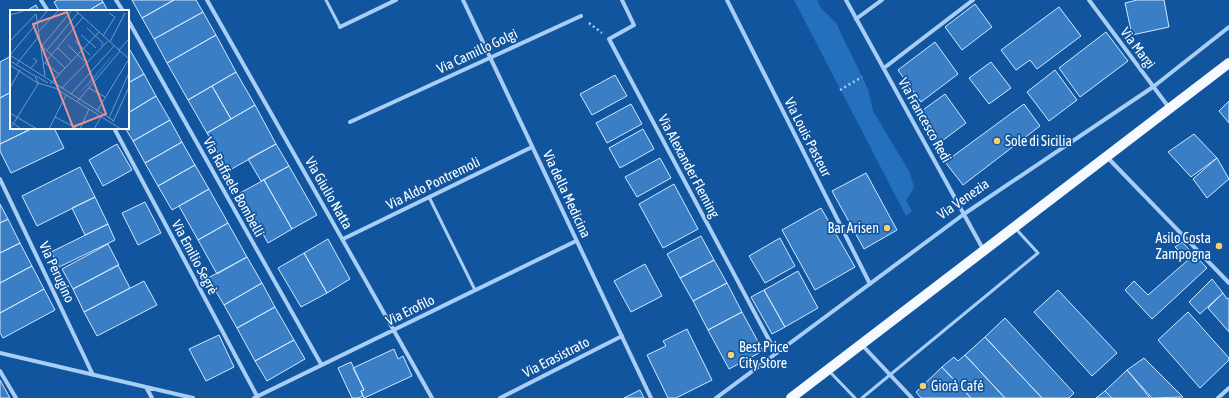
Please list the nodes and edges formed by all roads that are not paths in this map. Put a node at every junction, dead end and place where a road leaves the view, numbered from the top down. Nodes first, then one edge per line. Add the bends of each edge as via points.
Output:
1 (42, 0) edge
2 (116, 0) edge
3 (206, 0) edge
4 (326, 0) edge
5 (396, 0) edge
6 (463, 0) edge
7 (622, 0) edge
8 (727, 0) edge
9 (846, 0) edge
10 (882, 0) edge
11 (973, 0) edge
12 (1088, 0) edge
13 (47, 10) edge
14 (122, 10) edge
15 (581, 16) road end
16 (856, 19) junction
17 (129, 22) edge
18 (340, 27) joint
19 (1229, 27) edge
20 (490, 57) junction
21 (1229, 63) edge
22 (884, 68) junction
23 (1153, 87) junction
24 (1170, 109) junction
25 (350, 122) dead end
26 (115, 129) edge
27 (532, 147) junction
28 (1107, 157) junction
29 (0, 179) edge
30 (429, 197) junction
31 (964, 214) junction
32 (1015, 228) junction
33 (343, 239) junction
34 (576, 241) junction
35 (985, 251) junction
36 (1229, 283) edge
37 (870, 284) junction
38 (475, 290) junction
39 (395, 330) junction
40 (622, 336) junction
41 (862, 345) junction
42 (0, 353) edge
43 (776, 353) junction
44 (321, 364) junction
45 (829, 370) junction
46 (0, 371) edge
47 (93, 375) junction
48 (890, 375) junction
49 (146, 387) junction
50 (1229, 388) edge
51 (255, 397) edge
52 (16, 398) edge
53 (152, 398) edge
54 (193, 398) edge
55 (432, 398) edge
56 (500, 398) edge
57 (651, 398) edge
58 (716, 398) edge
59 (791, 398) edge
60 (855, 398) edge
61 (862, 398) edge
62 (912, 398) edge
63 (1218, 398) edge

1 - 13 street
2 - 14 street
3 - 33 street, Via Giulio Natta
4 - 18 lane
5 - 18 street
6 - 20 street, Via della Medicina
7 - 43 street, Via Alexander Fleming via 634,25 609,39
8 - 37 street, Via Louis Pasteur
9 - 16 street, Via Francesco Redi
10 - 16 street
11 - 22 street
12 - 23 street, Via Margi
15 - 20 street, Via Camillo Golgi
16 - 22 street, Via Francesco Redi
17 - 44 street, Via Raffaele Bombelli
19 - 23 street, Via Venezia
20 - 25 street, Via Camillo Golgi
20 - 27 street, Via della Medicina
21 - 24 main road
22 - 31 street, Via Francesco Redi
23 - 24 street, Via Margi
23 - 31 street, Via Venezia
24 - 28 main road
26 - 51 street, Via Emilio Segrè
27 - 30 street, Via Aldo Pontremoli
27 - 34 street, Via della Medicina
28 - 32 main road
28 - 36 street
29 - 47 street, Via Perugino
30 - 33 street, Via Aldo Pontremoli
30 - 38 lane
31 - 35 street, Via Francesco Redi
31 - 37 street, Via Venezia
32 - 35 main road
32 - 48 lane via 1038,253
33 - 39 street, Via Giulio Natta
34 - 38 street, Via Erofilo
34 - 40 street, Via della Medicina
35 - 41 main road
37 - 43 street, Via Venezia
38 - 39 street, Via Erofilo
39 - 44 street, Via Erofilo
39 - 55 street, Via Giulio Natta
40 - 56 street, Via Erasistrato
40 - 57 street, Via della Medicina
41 - 45 main road
41 - 48 street
42 - 47 street
43 - 58 street, Via Venezia
44 - 51 street, Via Erofilo
45 - 59 main road
45 - 60 lane
46 - 52 street
47 - 49 street
48 - 61 lane
48 - 62 street
49 - 53 street
49 - 54 street
50 - 63 street

